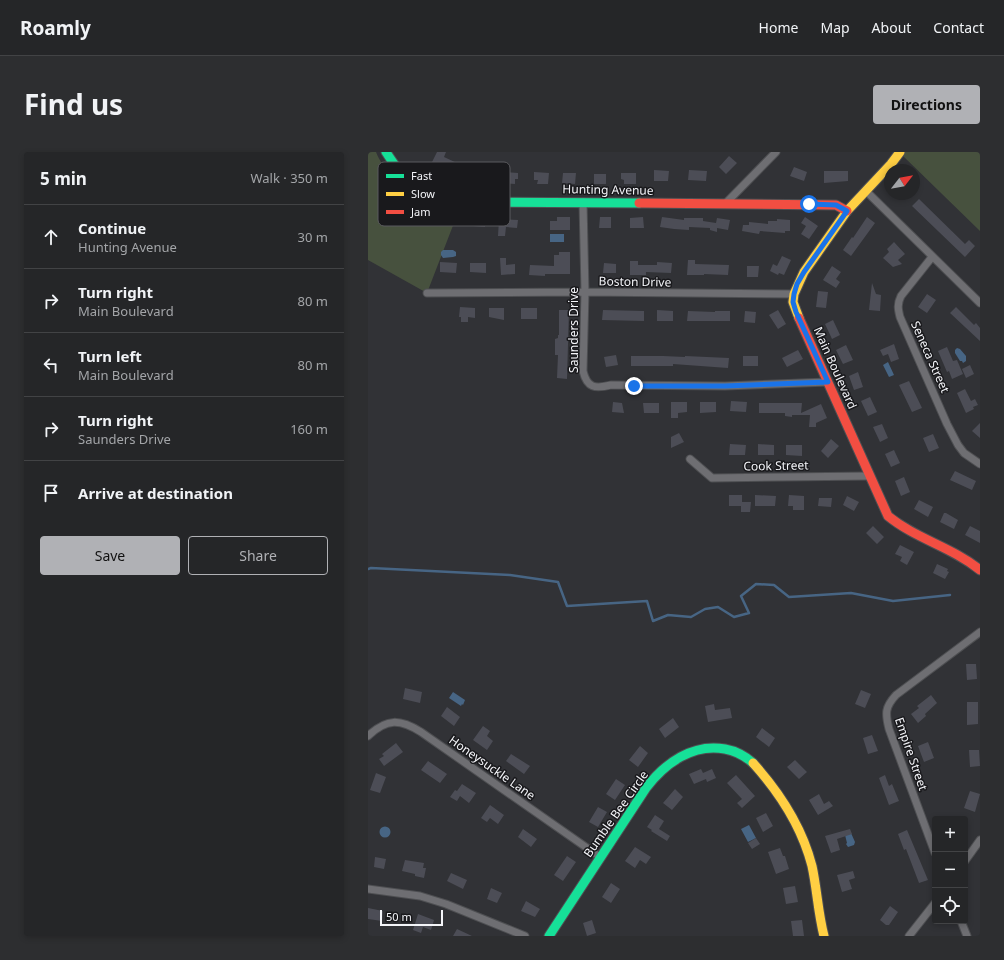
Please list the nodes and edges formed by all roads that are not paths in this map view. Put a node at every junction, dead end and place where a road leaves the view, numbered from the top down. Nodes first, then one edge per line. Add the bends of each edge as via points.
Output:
1 (386, 152) edge
2 (776, 152) edge
3 (900, 152) edge
4 (392, 162) edge
5 (866, 191) junction
6 (510, 202) edge
7 (583, 202) junction
8 (726, 203) junction
9 (847, 211) junction
10 (932, 257) junction
11 (585, 292) junction
12 (427, 293) dead end
13 (794, 294) junction
14 (980, 303) edge
15 (828, 382) junction
16 (690, 459) dead end
17 (980, 464) edge
18 (870, 476) junction
19 (980, 570) edge
20 (980, 632) edge
21 (368, 736) edge
22 (980, 840) edge
23 (935, 852) edge
24 (600, 857) junction
25 (968, 857) edge
26 (368, 889) edge
27 (932, 907) edge
28 (962, 924) edge
29 (525, 936) edge
30 (549, 936) edge
31 (824, 936) edge
32 (909, 936) edge
33 (967, 936) edge

1 - 4 street, Hunting Avenue
2 - 8 street
3 - 5 street
5 - 9 street
5 - 10 street
6 - 7 street, Hunting Avenue
7 - 8 street, Hunting Avenue
7 - 11 street, Saunders Drive
8 - 9 street, Hunting Avenue via 836,205
9 - 13 street via 804,272
10 - 14 street
10 - 17 street, Seneca Street via 901,296 898,307 902,323 947,424 964,453
11 - 12 street, Boston Drive
11 - 13 street, Boston Drive
11 - 15 street, Saunders Drive via 583,371 587,382 594,386 725,386
13 - 15 street, Main Boulevard via 796,312
15 - 18 street, Main Boulevard
16 - 18 street, Cook Street via 712,478
18 - 19 street, Main Boulevard via 891,518 904,528 967,559
20 - 23 street, Empire Street via 896,695 887,709 889,729
21 - 24 street, Honeysuckle Lane via 393,721 410,725
22 - 25 street
24 - 30 street, Bumble Bee Circle
24 - 31 street, Bumble Bee Circle via 652,782 666,767 692,750 709,747 727,749 744,756 752,763 774,789 800,831 812,868
26 - 29 street via 420,896
27 - 32 street
28 - 33 street

